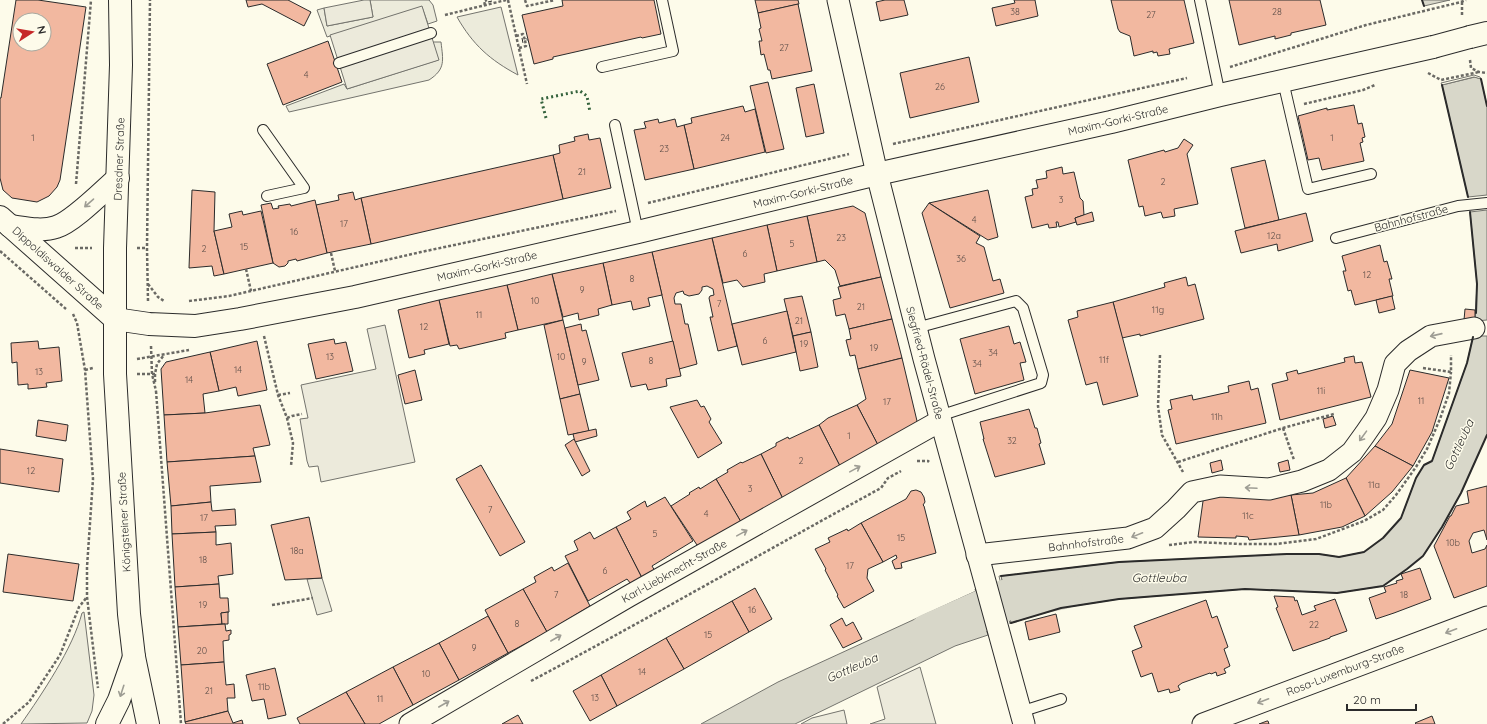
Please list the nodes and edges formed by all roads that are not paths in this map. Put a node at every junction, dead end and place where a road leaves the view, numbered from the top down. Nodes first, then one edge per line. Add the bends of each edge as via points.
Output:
1 (120, 0) edge
2 (662, 0) edge
3 (838, 0) edge
4 (1200, 0) edge
5 (431, 33) dead end
6 (1478, 35) edge
7 (339, 62) dead end
8 (602, 67) dead end
9 (1283, 81) junction
10 (1220, 95) junction
11 (615, 125) dead end
12 (263, 130) dead end
13 (877, 174) junction
14 (1371, 174) dead end
15 (118, 178) junction
16 (267, 196) dead end
17 (1487, 203) edge
18 (5, 221) edge
19 (638, 232) junction
20 (1336, 238) dead end
21 (115, 319) junction
22 (916, 328) junction
23 (1480, 328) edge
24 (940, 418) junction
25 (977, 555) junction
26 (1487, 617) edge
27 (134, 657) junction
28 (1061, 699) dead end
29 (1022, 718) edge
30 (107, 724) edge
31 (148, 724) edge
32 (410, 724) edge
33 (1203, 724) edge

1 - 15 main road, Dresdner Straße
2 - 8 lane via 673,51
3 - 13 street, Siegfried-Rädel-Straße
4 - 10 lane
5 - 7 lane
6 - 9 main road, Maxim-Gorki-Straße, bridge
9 - 10 main road, Maxim-Gorki-Straße
9 - 14 lane via 1308,189
10 - 13 main road, Maxim-Gorki-Straße
11 - 19 lane
12 - 16 lane via 304,188
13 - 19 main road, Maxim-Gorki-Straße
13 - 22 street, Siegfried-Rädel-Straße
15 -> 18 main road via 69,221 56,228 36,229
15 - 21 main road, Dresdner Straße
17 - 20 lane, Bahnhofstraße via 1469,204
18 - 21 main road, Dippoldiswalder Straße
19 - 21 main road, Maxim-Gorki-Straße via 329,302 240,319 195,326 149,324
21 - 27 main road, Königsteiner Straße via 116,389
22 - 24 street, Siegfried-Rädel-Straße
22 - 24 lane via 1016,301 1023,308 1043,376 1041,383
23 -> 25 street, Bahnhofstraße via 1430,336 1408,351 1395,364 1388,390 1376,418 1352,452 1329,470 1302,481 1269,489 1220,486 1192,492 1155,528 1128,538
24 - 25 street, Siegfried-Rädel-Straße
32 -> 24 street, Karl-Liebknecht-Straße
25 - 29 street, Siegfried-Rädel-Straße
26 -> 33 street, Rosa-Luxemburg-Straße
27 -> 30 main road via 119,700
27 - 31 main road, Königsteiner Straße
28 - 29 lane

